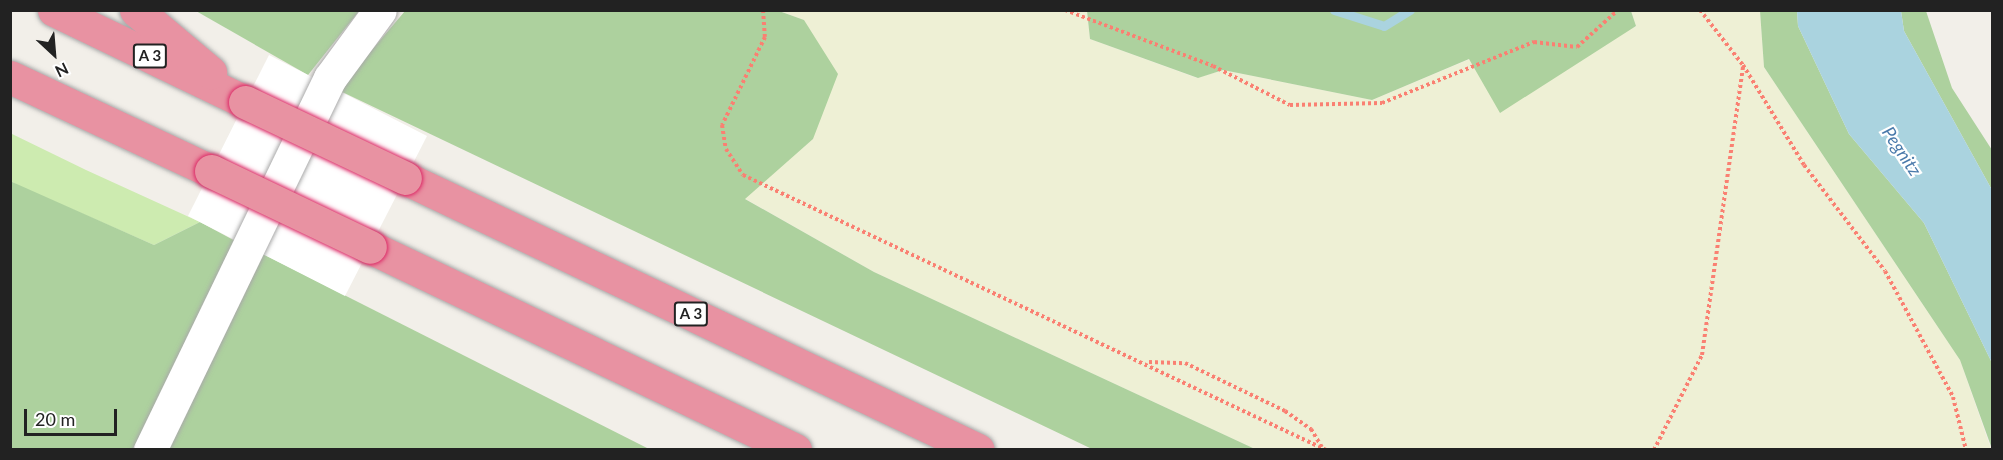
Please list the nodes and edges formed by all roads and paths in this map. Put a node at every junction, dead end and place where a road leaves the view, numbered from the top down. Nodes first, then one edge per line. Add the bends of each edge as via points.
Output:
1 (54, 10) edge
2 (136, 10) edge
3 (763, 10) edge
4 (1065, 10) edge
5 (1618, 10) edge
6 (1700, 10) edge
7 (372, 20) edge
8 (1743, 65) junction
9 (10, 77) edge
10 (10, 91) edge
11 (246, 102) junction
12 (97, 119) junction
13 (1147, 362) junction
14 (1324, 449) edge
15 (150, 450) edge
16 (795, 450) edge
17 (978, 450) edge
18 (1654, 450) edge
19 (1966, 450) edge

1 - 11 highway, A 3
2 - 11 highway
3 - 13 path via 765,37 722,125 726,149 743,175
4 - 5 path via 1213,66 1290,105 1382,103 1534,42 1577,47
6 - 8 path
7 - 15 lane via 330,78
8 - 18 path via 1701,355
8 - 19 path via 1804,165 1885,270 1953,397
9 - 12 highway
10 - 12 highway
11 - 17 highway, A 3, bridge
12 - 16 highway, bridge
13 - 14 path
13 - 14 path via 1185,363 1285,411 1311,429

